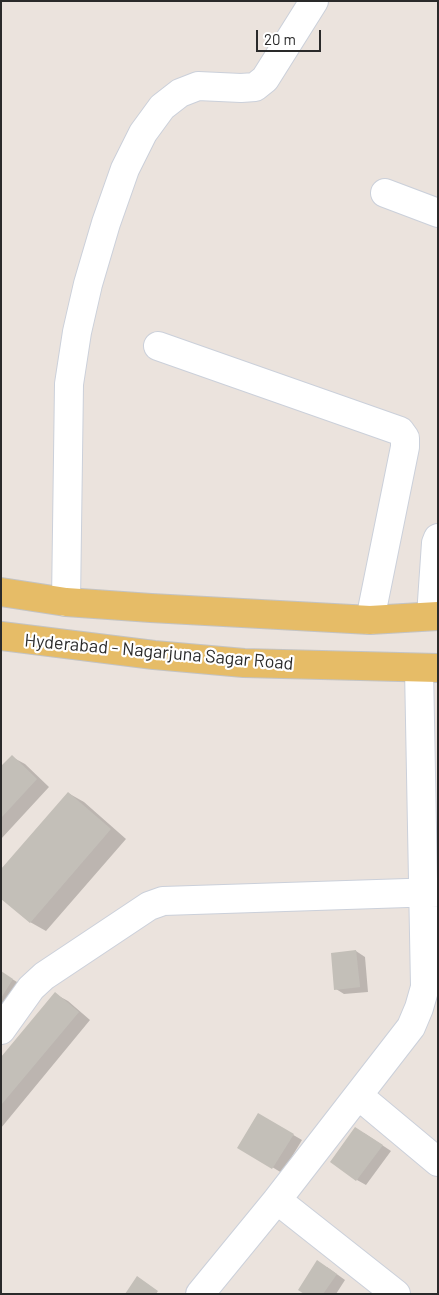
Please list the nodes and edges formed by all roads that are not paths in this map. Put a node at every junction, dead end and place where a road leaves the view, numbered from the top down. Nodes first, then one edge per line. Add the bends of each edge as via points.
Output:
1 (314, 1) edge
2 (385, 193) dead end
3 (438, 213) edge
4 (158, 346) dead end
5 (438, 538) edge
6 (1, 592) edge
7 (66, 602) junction
8 (434, 616) edge
9 (370, 620) junction
10 (1, 636) edge
11 (428, 668) edge
12 (430, 892) edge
13 (432, 991) edge
14 (1, 1030) edge
15 (359, 1096) junction
16 (438, 1162) edge
17 (277, 1200) junction
18 (200, 1294) edge
19 (396, 1294) edge

1 - 7 street via 265,79 255,87 198,86 180,93 162,107 143,132 125,169 88,284 69,384
2 - 3 street
4 - 9 street via 400,431 405,438 405,446
5 - 8 street
6 - 7 main road
7 - 9 main road
8 - 9 main road
10 - 11 main road, Hyderabad - Nagarjuna Sagar Road via 244,663
11 - 12 street
12 - 13 street
12 - 14 street via 163,901 149,906 44,976 31,988
13 - 15 street via 411,1026
15 - 16 street
15 - 17 street
17 - 18 street
17 - 19 street

